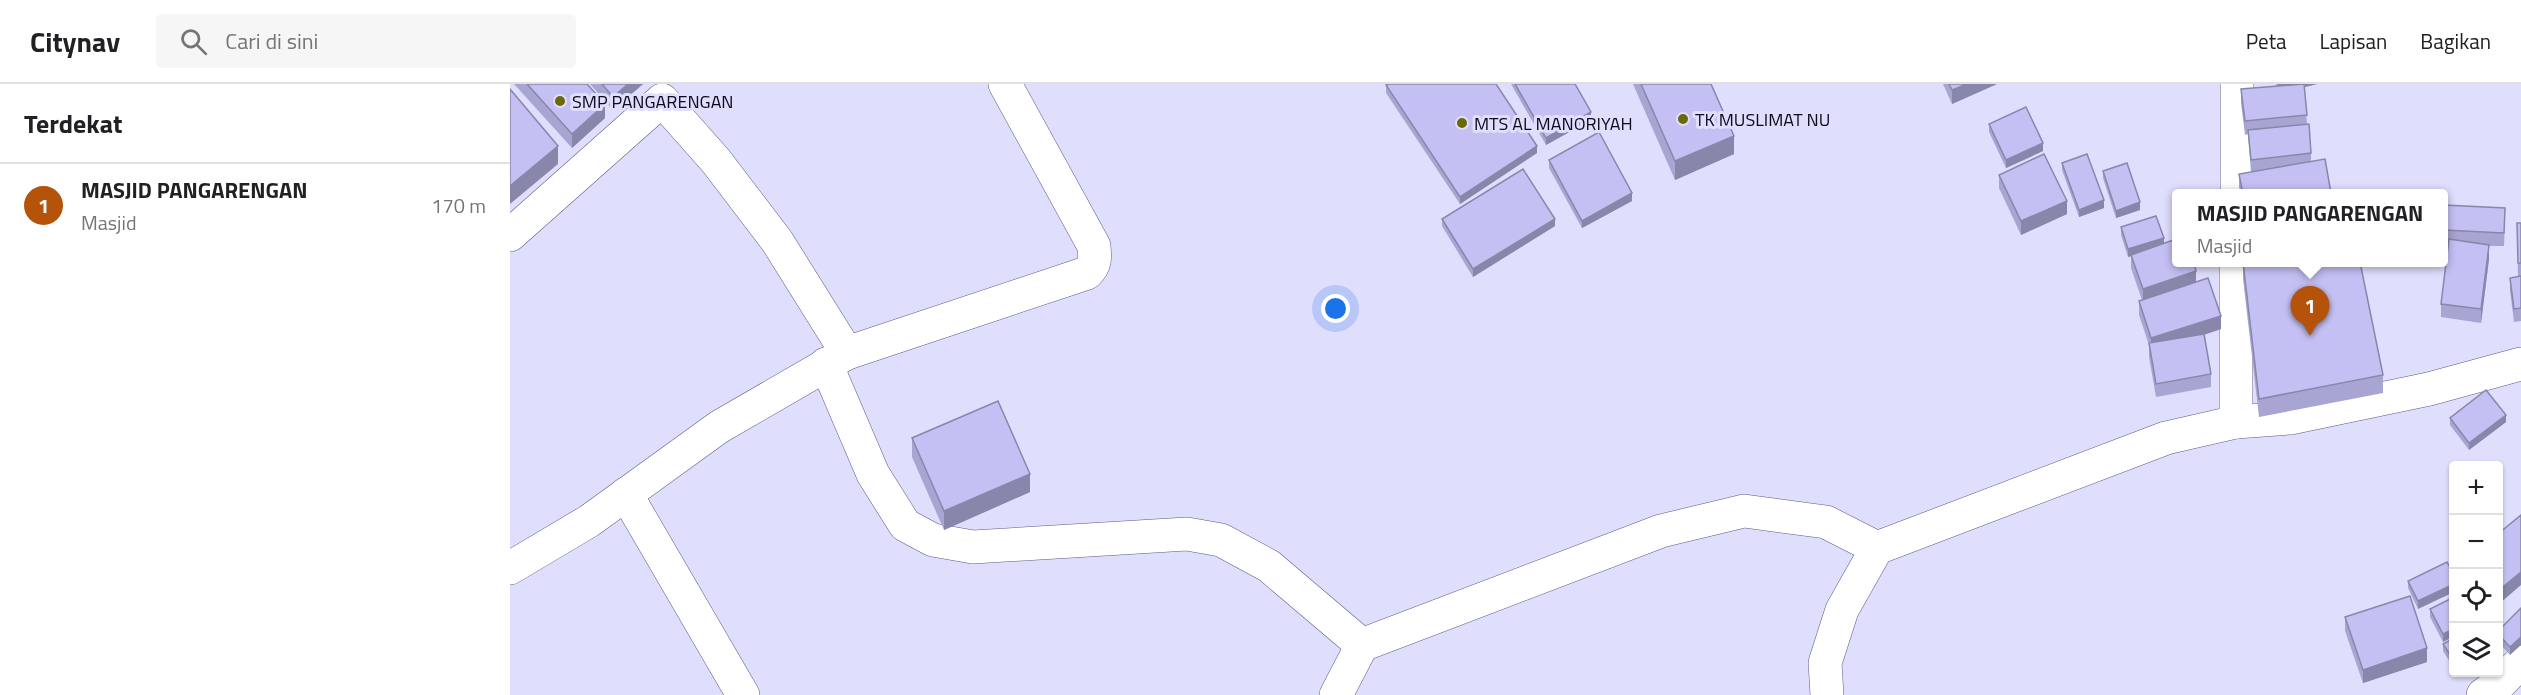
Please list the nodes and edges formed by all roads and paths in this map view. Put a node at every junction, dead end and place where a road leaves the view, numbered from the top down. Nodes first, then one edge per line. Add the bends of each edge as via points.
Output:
1 (1005, 84) edge
2 (2238, 84) edge
3 (661, 92) edge
4 (2237, 189) edge
5 (510, 235) edge
6 (2236, 267) edge
7 (837, 358) junction
8 (2521, 364) edge
9 (2236, 422) junction
10 (626, 494) junction
11 (1877, 548) junction
12 (510, 568) edge
13 (1362, 645) junction
14 (2521, 662) edge
15 (742, 695) edge
16 (1336, 695) edge
17 (1827, 695) edge
18 (2483, 695) edge

1 - 7 street via 1094,246 1093,267 1087,273
2 - 4 street
3 - 5 street
3 - 7 street via 777,241
6 - 9 street
7 - 10 street via 719,427
7 - 13 street via 873,474 905,525 933,540 973,547 1187,534 1221,540 1269,566
8 - 9 street via 2429,389 2290,418
9 - 11 street via 2166,438
10 - 12 street
10 - 15 street
11 - 13 street via 1826,522 1744,511 1661,531
11 - 17 street via 1842,610 1825,663
13 - 16 street
14 - 18 street

